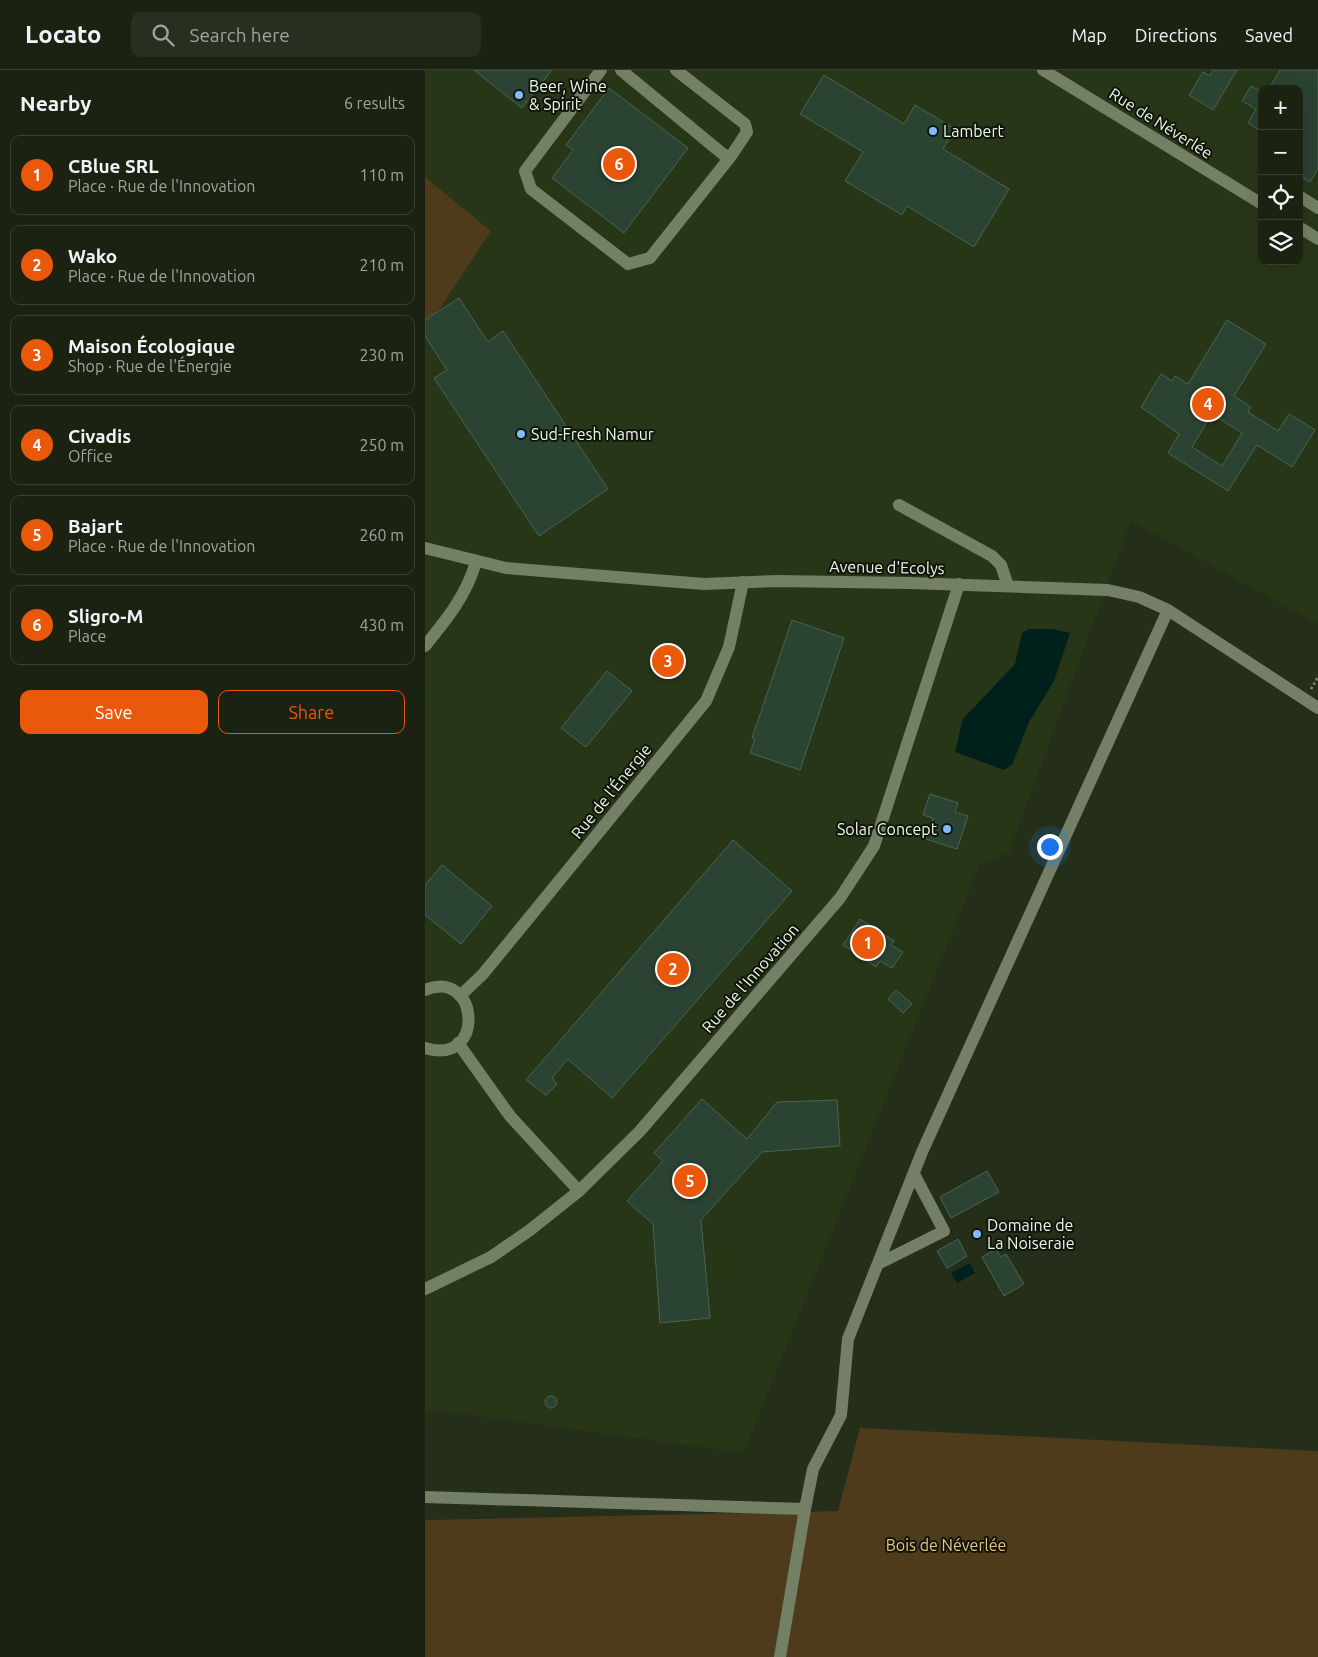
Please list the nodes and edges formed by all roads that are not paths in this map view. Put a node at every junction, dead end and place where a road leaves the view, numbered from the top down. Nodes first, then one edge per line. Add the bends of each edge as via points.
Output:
1 (601, 70) edge
2 (621, 70) edge
3 (675, 70) edge
4 (1043, 70) edge
5 (731, 156) junction
6 (1303, 199) edge
7 (1258, 202) edge
8 (1318, 208) edge
9 (1303, 230) edge
10 (1318, 239) edge
11 (899, 505) dead end
12 (425, 548) edge
13 (477, 562) junction
14 (743, 582) junction
15 (959, 584) junction
16 (1008, 586) junction
17 (1168, 610) junction
18 (425, 646) edge
19 (1318, 708) edge
20 (425, 990) edge
21 (460, 996) junction
22 (458, 1043) junction
23 (425, 1048) edge
24 (913, 1174) junction
25 (579, 1191) junction
26 (878, 1264) junction
27 (425, 1289) edge
28 (425, 1497) edge
29 (805, 1509) junction
30 (780, 1657) edge

1 - 5 street via 525,171 531,190 628,264 650,258
2 - 5 street via 725,155
3 - 5 street via 745,124 747,132
4 - 7 street, Rue de Néverlée
6 - 8 street
9 - 10 street
11 - 16 street via 992,556 1001,566
12 - 13 street, Avenue d'Ecolys
13 - 14 street, Avenue d'Ecolys via 506,568 704,584
13 - 18 street via 456,608
14 - 15 street, Avenue d'Ecolys
14 - 21 street, Rue de l'Énergie via 729,647 706,701 489,966
15 - 16 street, Avenue d'Ecolys
15 - 25 street, Rue de l'Innovation via 874,846 833,905 640,1131
16 - 17 street, Avenue d'Ecolys via 1108,590 1139,597
17 - 19 street, Avenue d'Ecolys
17 - 24 street
20 - 21 street via 447,988
21 - 22 street via 469,1009 470,1022
22 - 23 street via 439,1050
22 - 25 street via 510,1116
24 - 26 street
24 - 26 street via 944,1231
25 - 27 street, Rue de l'Innovation via 491,1257
26 - 29 street via 848,1339 841,1415 813,1469
28 - 29 street
29 - 30 street

